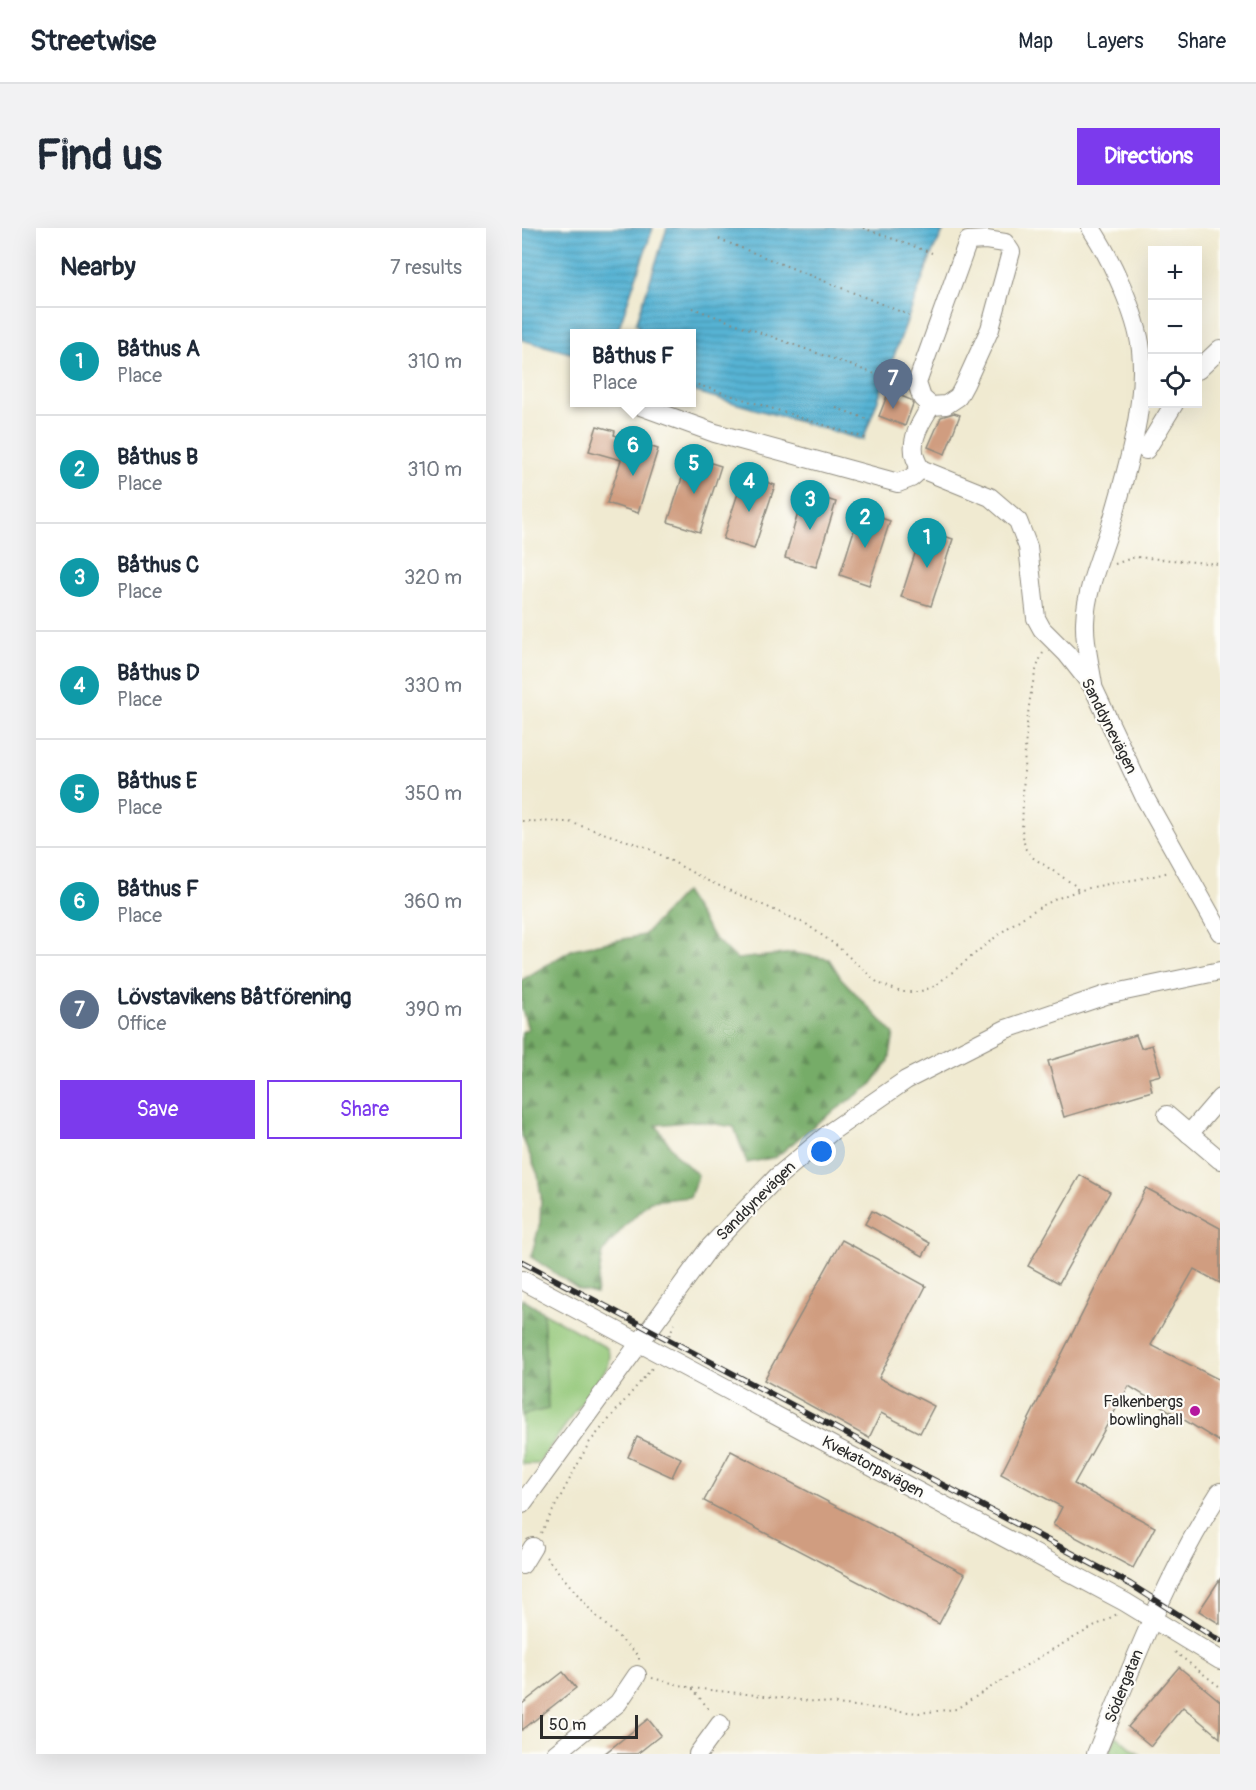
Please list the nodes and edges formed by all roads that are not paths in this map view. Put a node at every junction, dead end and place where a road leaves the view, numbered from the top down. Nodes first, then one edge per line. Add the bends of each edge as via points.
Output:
1 (1091, 228) edge
2 (1220, 349) edge
3 (1202, 365) edge
4 (931, 406) junction
5 (644, 407) edge
6 (1172, 408) edge
7 (1146, 450) dead end
8 (921, 469) junction
9 (1093, 687) junction
10 (1220, 932) edge
11 (1220, 971) edge
12 (1220, 1098) edge
13 (1167, 1115) dead end
14 (1189, 1134) junction
15 (1220, 1160) edge
16 (522, 1280) edge
17 (638, 1343) junction
18 (1220, 1492) edge
19 (522, 1504) edge
20 (533, 1547) road end
21 (522, 1565) edge
22 (1152, 1617) junction
23 (1220, 1660) edge
24 (637, 1675) road end
25 (720, 1724) road end
26 (555, 1754) edge
27 (698, 1754) edge
28 (1096, 1754) edge

1 - 9 street via 1128,306 1141,347 1142,373 1118,502 1096,570 1085,621
2 - 3 street
4 - 4 street via 922,398 917,383 968,241 1005,243 1011,252 990,330 958,397 946,405
4 - 8 street via 912,445
5 - 8 street via 715,433 898,483
6 - 7 street
8 - 9 street, Sanddynevägen via 990,496 1018,521 1028,547 1036,618
9 - 10 street, Sanddynevägen via 1145,798
11 - 17 street, Sanddynevägen via 1148,985 1047,1013 996,1033 906,1080 832,1131 777,1177 710,1248
12 - 14 street
13 - 14 street
14 - 15 street
16 - 17 street, Kvekatorpsvägen
17 - 19 street, Sanddynevägen
17 - 22 street, Kvekatorpsvägen
18 - 22 street, Södergatan via 1186,1548
20 - 21 street
22 - 23 street, Kvekatorpsvägen
22 - 28 street, Södergatan
24 - 26 street via 618,1703
25 - 27 street

